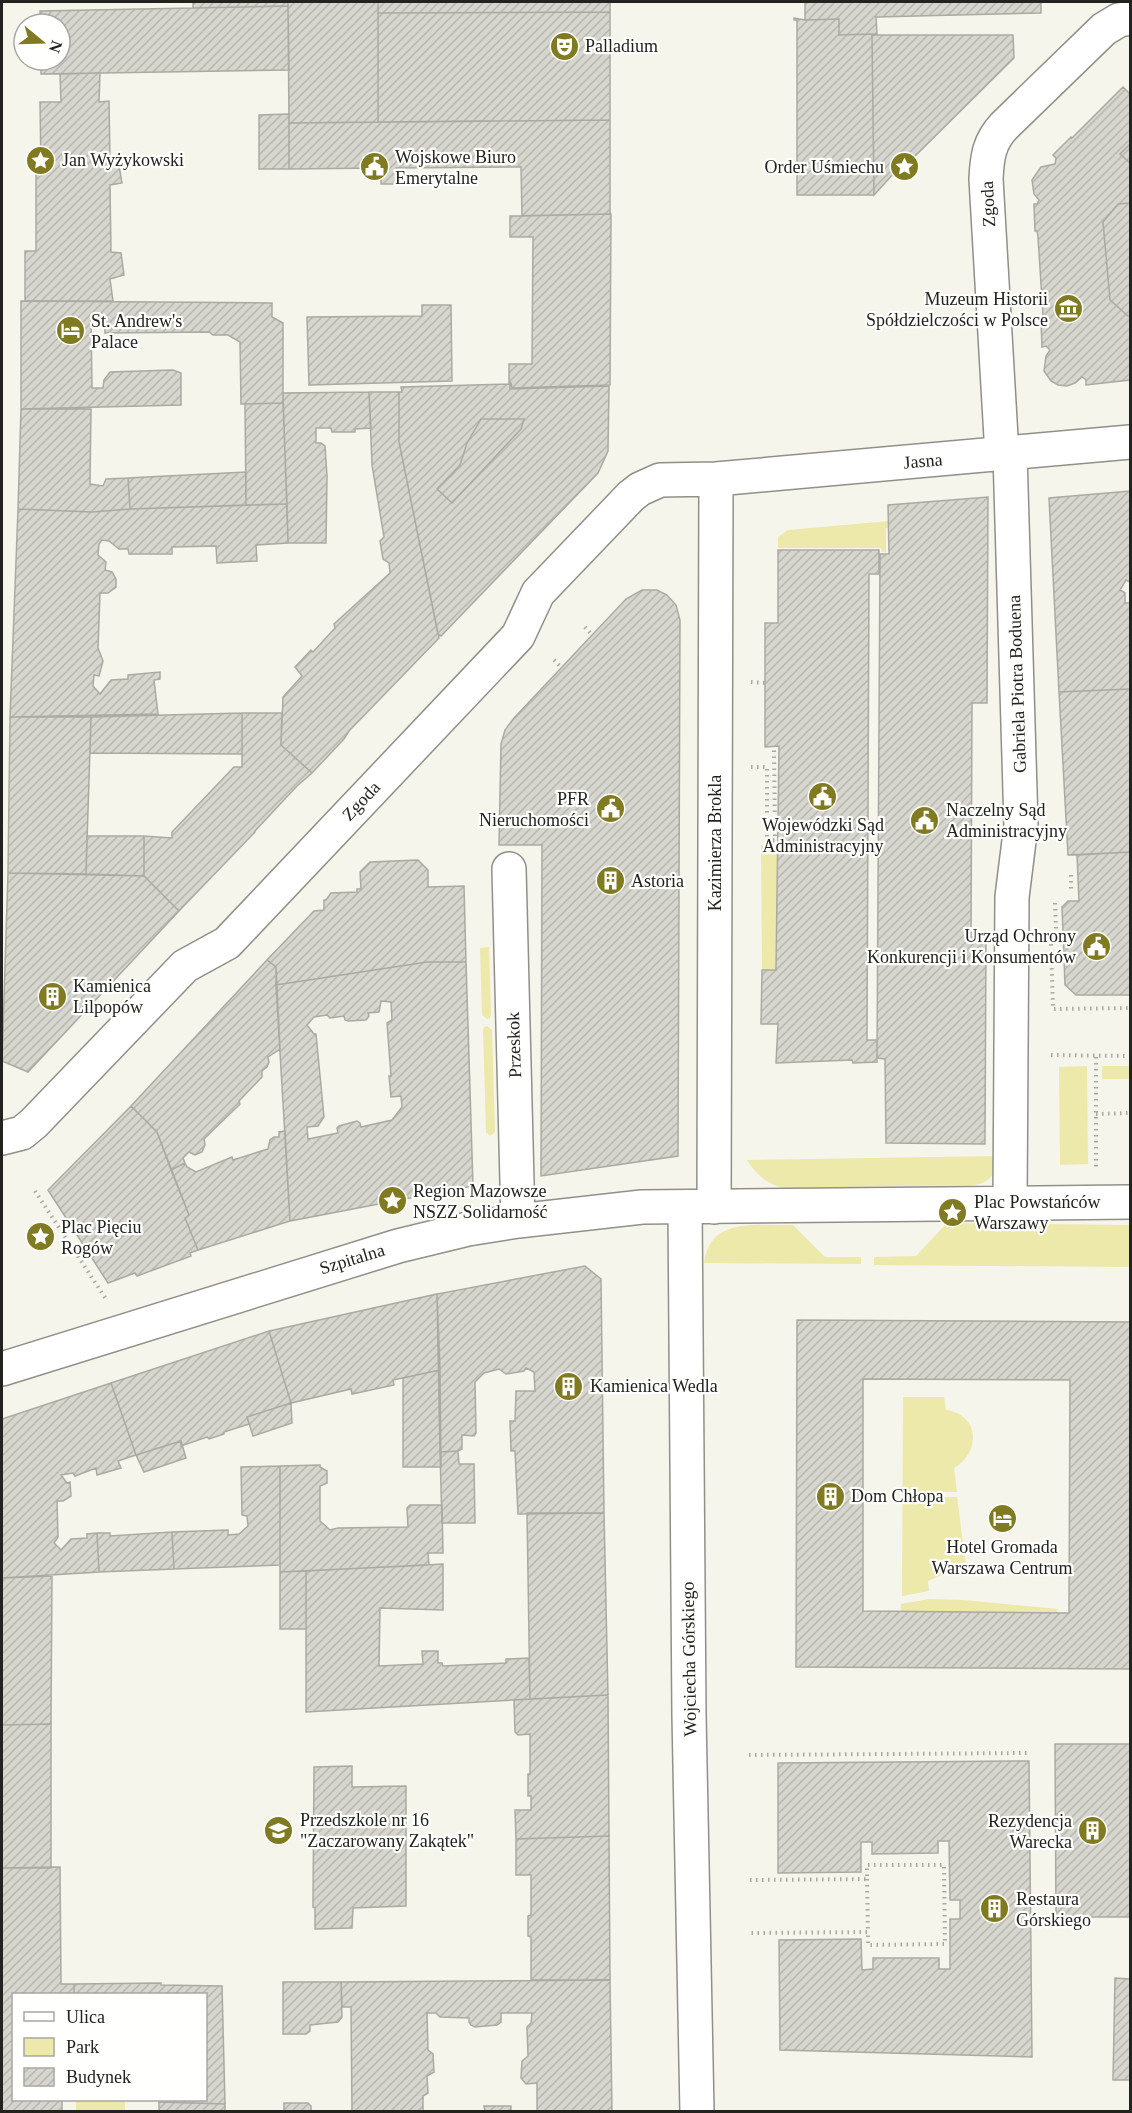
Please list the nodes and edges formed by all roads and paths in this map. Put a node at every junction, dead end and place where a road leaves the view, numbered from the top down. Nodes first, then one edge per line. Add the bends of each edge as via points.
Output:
1 (1131, 18) edge
2 (1131, 442) edge
3 (1006, 454) junction
4 (716, 479) junction
5 (585, 627) dead end
6 (592, 635) dead end
7 (554, 660) dead end
8 (562, 668) dead end
9 (751, 682) dead end
10 (765, 683) dead end
11 (774, 746) dead end
12 (746, 767) dead end
13 (509, 869) dead end
14 (1071, 876) dead end
15 (1071, 889) dead end
16 (1055, 903) dead end
17 (1131, 1008) edge
18 (1051, 1054) dead end
19 (1131, 1056) edge
20 (1096, 1057) junction
21 (1131, 1113) edge
22 (1096, 1114) junction
23 (2, 1138) edge
24 (1096, 1173) dead end
25 (35, 1191) dead end
26 (1010, 1202) junction
27 (1131, 1202) edge
28 (700, 1207) junction
29 (518, 1221) junction
30 (108, 1302) dead end
31 (2, 1368) edge
32 (1028, 1753) dead end
33 (748, 1755) dead end
34 (867, 1879) junction
35 (750, 1880) dead end
36 (868, 1932) junction
37 (751, 1933) dead end
38 (697, 2112) edge

1 - 3 street, Zgoda via 1119,20 1099,34 1004,126 988,151 986,179
2 - 3 street, Jasna
3 - 4 street, Jasna
3 - 26 street, Gabriela Piotra Boduena via 1021,825 1012,897
4 - 23 street, Zgoda via 660,480 630,496 538,593 518,636 227,943 185,966 34,1123 22,1133
4 - 28 street, Kazimierza Brokla
5 - 6 path
7 - 8 path
9 - 10 path
11 - 12 path via 775,840 767,841 767,767
13 - 29 street, Przeskok
14 - 15 path
16 - 17 path via 1056,929 1051,943 1053,1009
18 - 20 path
19 - 20 path
20 - 22 path
21 - 22 path
22 - 24 path
25 - 30 path
26 - 27 street
26 - 28 street
28 - 29 street, Szpitalna via 631,1208
28 - 38 street, Wojciecha Górskiego via 689,1679
29 - 31 street, Szpitalna via 398,1246
32 - 33 path
34 - 35 path
34 - 36 path
34 - 36 path via 867,1865 944,1864 945,1944 868,1945
36 - 37 path

